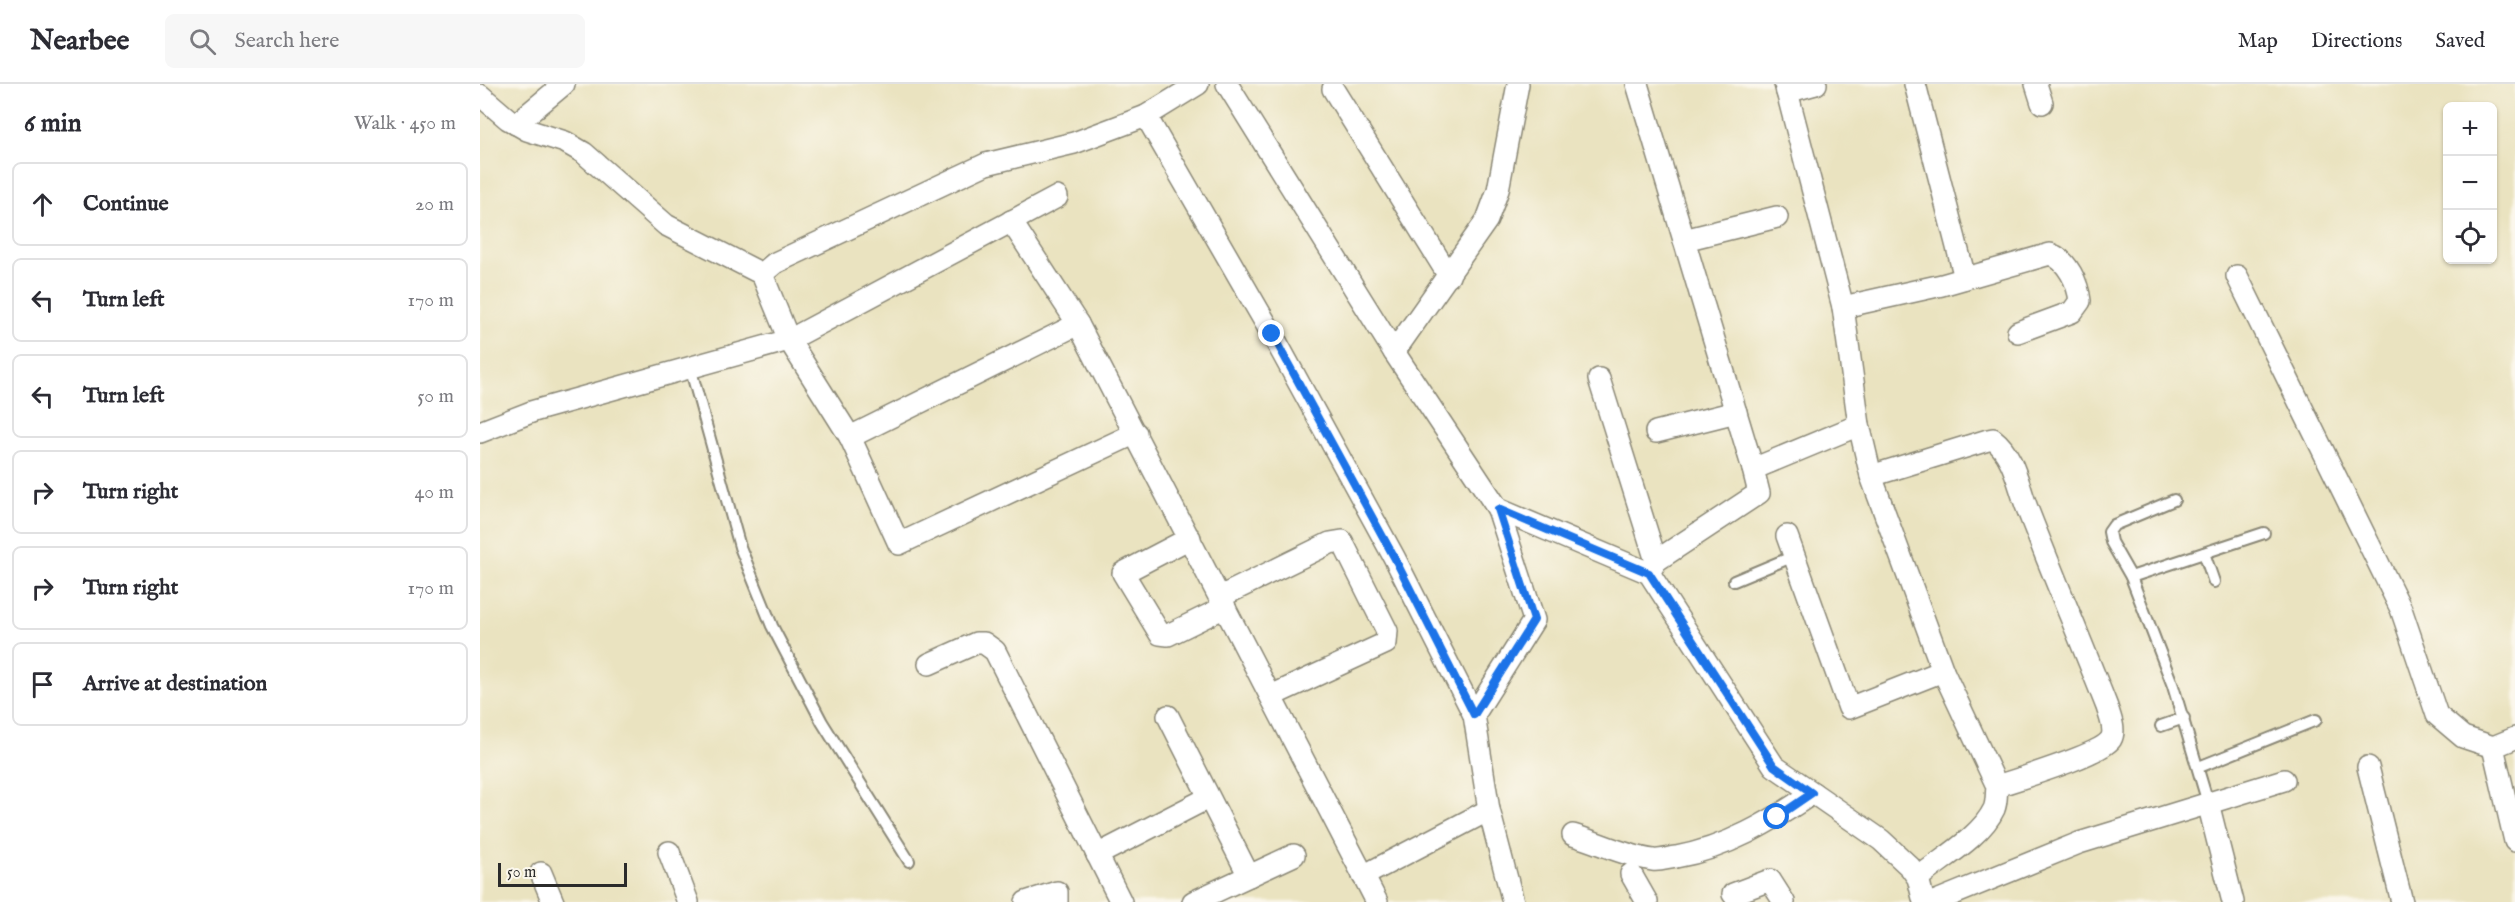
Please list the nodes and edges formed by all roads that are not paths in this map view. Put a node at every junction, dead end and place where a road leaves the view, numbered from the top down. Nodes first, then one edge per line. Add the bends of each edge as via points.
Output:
1 (564, 84) edge
2 (1198, 84) edge
3 (1227, 84) edge
4 (1518, 84) edge
5 (1637, 84) edge
6 (1816, 84) edge
7 (1915, 84) edge
8 (1786, 88) edge
9 (1333, 89) dead end
10 (480, 95) edge
11 (1146, 116) junction
12 (516, 124) junction
13 (1057, 196) dead end
14 (1777, 217) dead end
15 (1011, 221) junction
16 (1684, 240) junction
17 (762, 274) junction
18 (1449, 276) junction
19 (2237, 276) dead end
20 (1965, 278) junction
21 (1843, 307) junction
22 (1078, 324) junction
23 (2018, 332) dead end
24 (789, 340) junction
25 (1394, 352) junction
26 (690, 367) junction
27 (1599, 379) dead end
28 (1736, 412) junction
29 (1859, 425) junction
30 (480, 432) edge
31 (1656, 432) dead end
32 (1136, 433) junction
33 (850, 437) junction
34 (1753, 470) junction
35 (1871, 476) junction
36 (2174, 500) dead end
37 (1498, 509) junction
38 (2264, 533) dead end
39 (1787, 536) dead end
40 (1190, 538) junction
41 (2204, 553) junction
42 (1794, 556) junction
43 (1652, 567) junction
44 (2131, 576) junction
45 (1734, 581) dead end
46 (2214, 582) dead end
47 (1223, 602) junction
48 (929, 664) dead end
49 (1943, 671) junction
50 (1271, 696) junction
51 (1474, 715) junction
52 (1168, 716) dead end
53 (2184, 718) junction
54 (2316, 720) dead end
55 (2161, 726) dead end
56 (2515, 738) edge
57 (2493, 747) junction
58 (2199, 767) junction
59 (2368, 767) dead end
60 (2284, 780) dead end
61 (1997, 786) junction
62 (1812, 793) junction
63 (1208, 798) junction
64 (2208, 803) junction
65 (1489, 810) junction
66 (1573, 835) dead end
67 (2515, 841) edge
68 (669, 852) dead end
69 (1097, 855) junction
70 (1294, 855) dead end
71 (909, 861) dead end
72 (541, 873) dead end
73 (1631, 874) dead end
74 (1249, 876) junction
75 (1363, 876) junction
76 (1918, 878) junction
77 (1733, 894) dead end
78 (553, 902) edge
79 (687, 902) edge
80 (1026, 902) edge
81 (1057, 902) edge
82 (1121, 902) edge
83 (1193, 902) edge
84 (1377, 902) edge
85 (1513, 902) edge
86 (1647, 902) edge
87 (1784, 902) edge
88 (1924, 902) edge
89 (1934, 902) edge
90 (2233, 902) edge
91 (2402, 902) edge

1 - 12 street
2 - 11 street
3 - 25 street
4 - 18 street via 1498,190 1487,220
5 - 16 street
6 - 8 street
7 - 20 street
8 - 21 street
9 - 18 street
10 - 12 street
11 - 17 street via 1074,143 986,164 775,263
11 - 51 street via 1367,506
12 - 17 street via 584,153 666,225
13 - 15 street
14 - 16 street
15 - 22 street
15 - 24 street
16 - 28 street
17 - 24 street
18 - 25 street
19 - 57 street via 2401,609 2437,715 2463,737
20 - 21 street
20 - 23 street via 2050,254 2065,262 2080,302 2072,312
21 - 29 street
22 - 32 street
22 - 33 street
24 - 26 street
24 - 33 street
25 - 37 street
26 - 30 street via 534,411
26 - 71 lane via 740,547 772,626 822,722
27 - 43 street
28 - 31 street
28 - 34 street
29 - 34 street
29 - 35 street
32 - 33 street via 899,544
32 - 40 street
34 - 43 street via 1759,493
35 - 49 street
35 - 61 street via 1994,439 2010,459 2113,724 2112,737 2106,745
36 - 44 lane via 2115,525 2109,532
37 - 43 street
37 - 51 street via 1534,620
38 - 41 lane
39 - 42 street
40 - 47 street
40 - 47 street via 1123,573 1160,634 1168,635
41 - 44 lane
41 - 46 lane
42 - 45 lane
42 - 49 street via 1849,708
43 - 62 street via 1774,766
44 - 53 lane
47 - 50 street
47 - 50 street via 1330,543 1342,541 1387,631 1386,643
48 - 69 street via 976,643 984,643 994,651
49 - 61 street
50 - 75 street
51 - 65 street
52 - 63 street
53 - 55 lane
53 - 58 lane
54 - 58 lane
56 - 57 street
57 - 67 street
58 - 64 lane
59 - 91 street
60 - 64 street
61 - 76 street via 1995,807 1986,823
62 - 66 street via 1738,838 1656,861
62 - 76 street via 1881,840
63 - 69 street
63 - 74 street
64 - 89 street via 2079,843
64 - 90 street
65 - 75 street
65 - 85 street
68 - 79 street
69 - 82 street
70 - 74 street
72 - 78 street
73 - 86 street
74 - 83 street
75 - 84 street
76 - 88 street
77 - 87 street via 1770,880
80 - 81 street via 1057,892

